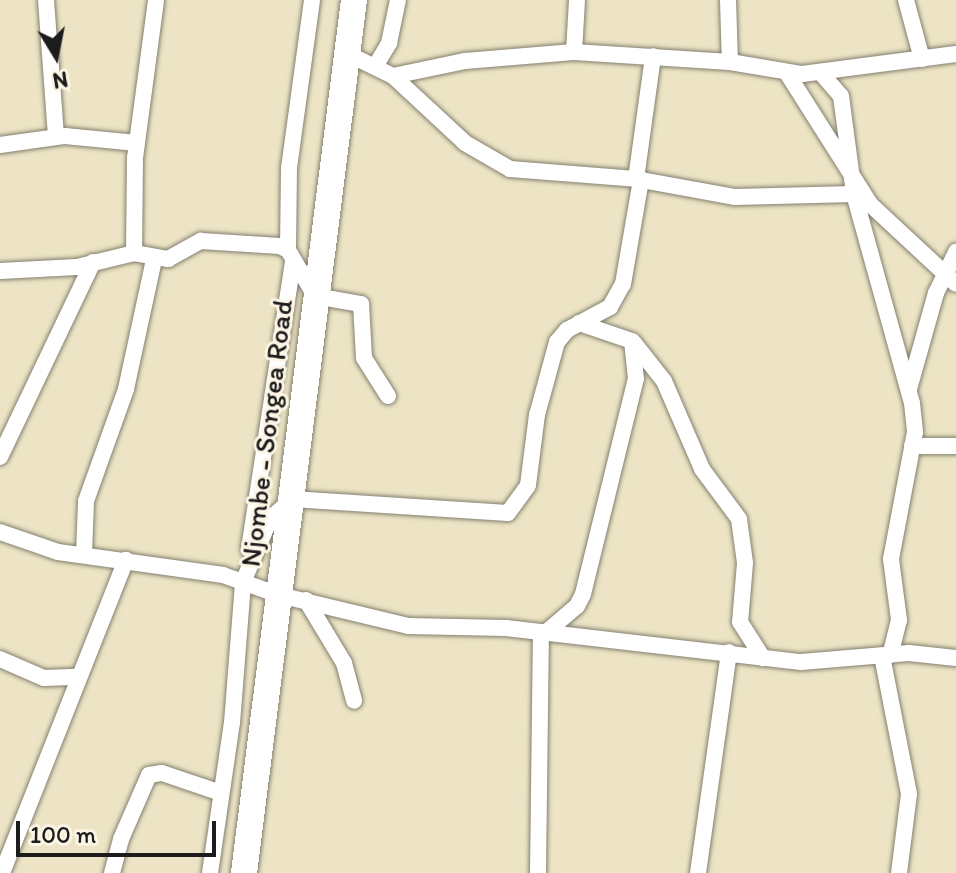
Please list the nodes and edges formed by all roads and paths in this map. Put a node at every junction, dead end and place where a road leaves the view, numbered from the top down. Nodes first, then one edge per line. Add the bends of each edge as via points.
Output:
1 (46, 0) edge
2 (156, 0) edge
3 (312, 0) edge
4 (354, 0) edge
5 (398, 0) edge
6 (577, 0) edge
7 (728, 0) edge
8 (906, 0) edge
9 (574, 52) junction
10 (346, 53) junction
11 (653, 56) junction
12 (955, 56) edge
13 (922, 59) junction
14 (730, 62) junction
15 (376, 65) junction
16 (787, 73) junction
17 (821, 73) junction
18 (393, 76) junction
19 (56, 136) junction
20 (137, 143) junction
21 (0, 145) edge
22 (638, 179) junction
23 (853, 186) junction
24 (956, 252) edge
25 (134, 253) junction
26 (290, 254) junction
27 (154, 260) junction
28 (93, 262) junction
29 (0, 271) edge
30 (950, 279) edge
31 (315, 296) junction
32 (579, 323) junction
33 (632, 341) junction
34 (909, 389) junction
35 (388, 396) dead end
36 (912, 446) junction
37 (956, 446) edge
38 (0, 457) edge
39 (292, 499) junction
40 (0, 532) edge
41 (287, 533) junction
42 (84, 554) junction
43 (126, 560) junction
44 (247, 568) junction
45 (279, 595) junction
46 (306, 600) junction
47 (542, 633) junction
48 (729, 652) junction
49 (886, 655) junction
50 (763, 658) junction
51 (956, 658) edge
52 (0, 659) edge
53 (78, 677) junction
54 (354, 701) dead end
55 (221, 793) junction
56 (2, 873) edge
57 (112, 873) edge
58 (210, 873) edge
59 (244, 873) edge
60 (538, 873) edge
61 (698, 873) edge
62 (899, 873) edge

1 - 19 street
2 - 20 street
3 - 26 street via 289,168
4 - 10 highway, Njombe - Songea Road
5 - 15 street via 389,43
6 - 9 street
7 - 14 street
8 - 13 street
9 - 11 street
9 - 18 street via 465,61
10 - 15 street
10 - 31 highway, Njombe - Songea Road
11 - 14 street
11 - 22 street
12 - 13 street
13 - 17 street
14 - 16 street
15 - 18 street
16 - 17 street
16 - 23 street
17 - 23 street via 841,96
18 - 22 street via 465,143 510,169
19 - 20 street
19 - 21 street
20 - 25 street
22 - 23 street via 735,197
22 - 32 street via 618,294 610,307
23 - 30 street
23 - 34 street
24 - 30 street
25 - 27 street
25 - 28 street
26 - 27 street via 241,241 201,241 168,259
26 - 31 street
26 - 44 street
27 - 42 street via 126,389 86,501
28 - 29 street
28 - 38 street
30 - 34 street
31 - 35 street via 361,304 364,358
31 - 39 highway, Njombe - Songea Road
32 - 33 street
32 - 39 street via 557,342 537,415 528,485 508,513
33 - 47 street via 637,357 627,424 586,583 577,606
33 - 50 street via 664,381 702,469 739,519 745,563 740,622
34 - 36 street
36 - 37 street
36 - 49 street via 891,559 899,620
39 - 41 highway, Njombe - Songea Road
39 - 44 street via 270,519
40 - 42 street
41 - 44 street
41 - 45 highway, Njombe - Songea Road
42 - 43 street
43 - 44 street
43 - 53 street via 117,575 111,609
44 - 45 street
44 - 55 street
45 - 46 street
45 - 59 highway, Njombe - Songea Road
46 - 47 street via 408,626
46 - 54 street via 344,663
47 - 48 street
47 - 60 street
48 - 50 street
48 - 61 street
49 - 50 street via 827,662
49 - 51 street
49 - 62 street via 909,794
52 - 53 street via 44,678
53 - 56 street
55 - 57 street via 162,773 149,775
55 - 58 street

